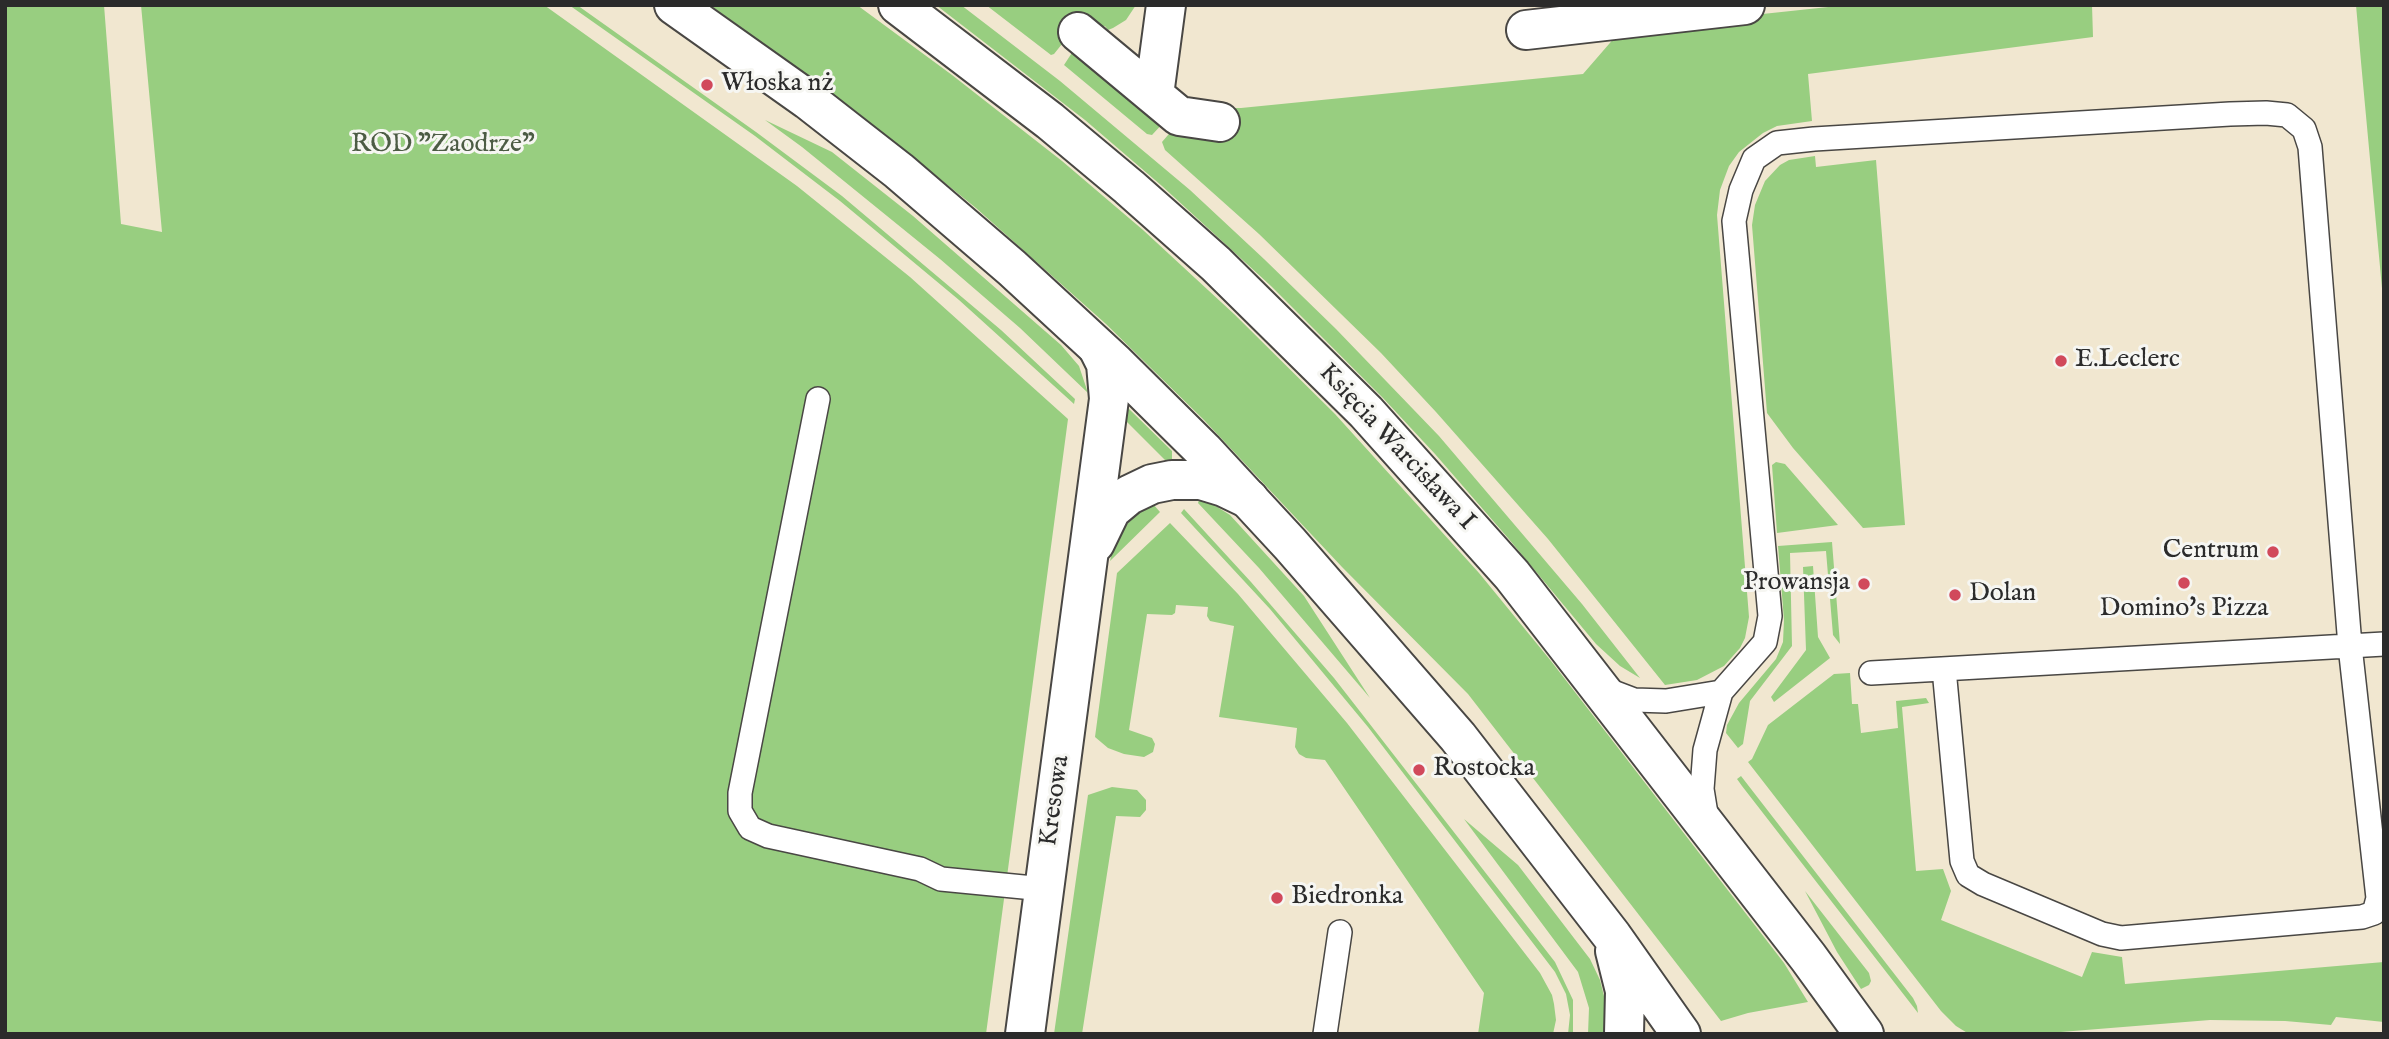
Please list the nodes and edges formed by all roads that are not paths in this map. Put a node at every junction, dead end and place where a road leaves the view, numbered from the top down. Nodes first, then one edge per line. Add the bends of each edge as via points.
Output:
1 (674, 5) edge
2 (898, 5) edge
3 (1166, 5) edge
4 (1745, 5) edge
5 (1526, 30) dead end
6 (1078, 32) dead end
7 (1154, 95) junction
8 (1220, 122) dead end
9 (1098, 348) junction
10 (818, 399) dead end
11 (1249, 499) junction
12 (1087, 568) junction
13 (2384, 644) edge
14 (2350, 646) junction
15 (1944, 669) junction
16 (1871, 673) dead end
17 (1601, 688) junction
18 (1721, 692) junction
19 (1708, 827) junction
20 (1044, 889) junction
21 (1340, 932) dead end
22 (1612, 936) junction
23 (1816, 968) junction
24 (1025, 1034) edge
25 (1325, 1034) edge
26 (1624, 1034) edge
27 (1681, 1034) edge
28 (1834, 1034) edge
29 (1864, 1034) edge

1 - 9 street via 899,171
2 - 17 street, Księcia Warcisława I via 1129,187 1288,333 1433,485
3 - 7 street
4 - 5 street
6 - 7 street
7 - 8 street via 1179,116
9 - 11 street
9 - 12 street, Kresowa via 1106,364 1109,399
10 - 20 lane via 740,811 750,828 768,836 920,869 941,879
11 - 12 street, Kresowa via 1201,480 1147,486 1111,510
11 - 22 street via 1458,737
12 - 20 street, Kresowa
13 - 14 lane
14 - 15 lane
14 - 15 lane via 2378,898 2374,913 2121,938 1968,876 1962,861
14 - 18 lane via 2304,129 2287,116 2266,113 1814,139 1777,143 1754,159 1734,221 1770,616 1765,642
15 - 16 lane
17 - 18 lane via 1634,700 1655,701
17 - 19 street, Księcia Warcisława I
18 - 19 lane via 1704,750 1702,789
19 - 23 street, Księcia Warcisława I
20 - 24 street, Kresowa
21 - 25 lane
22 - 26 street via 1625,991
22 - 27 street
23 - 28 street, Księcia Warcisława I via 1829,999
23 - 29 street, Księcia Warcisława I

